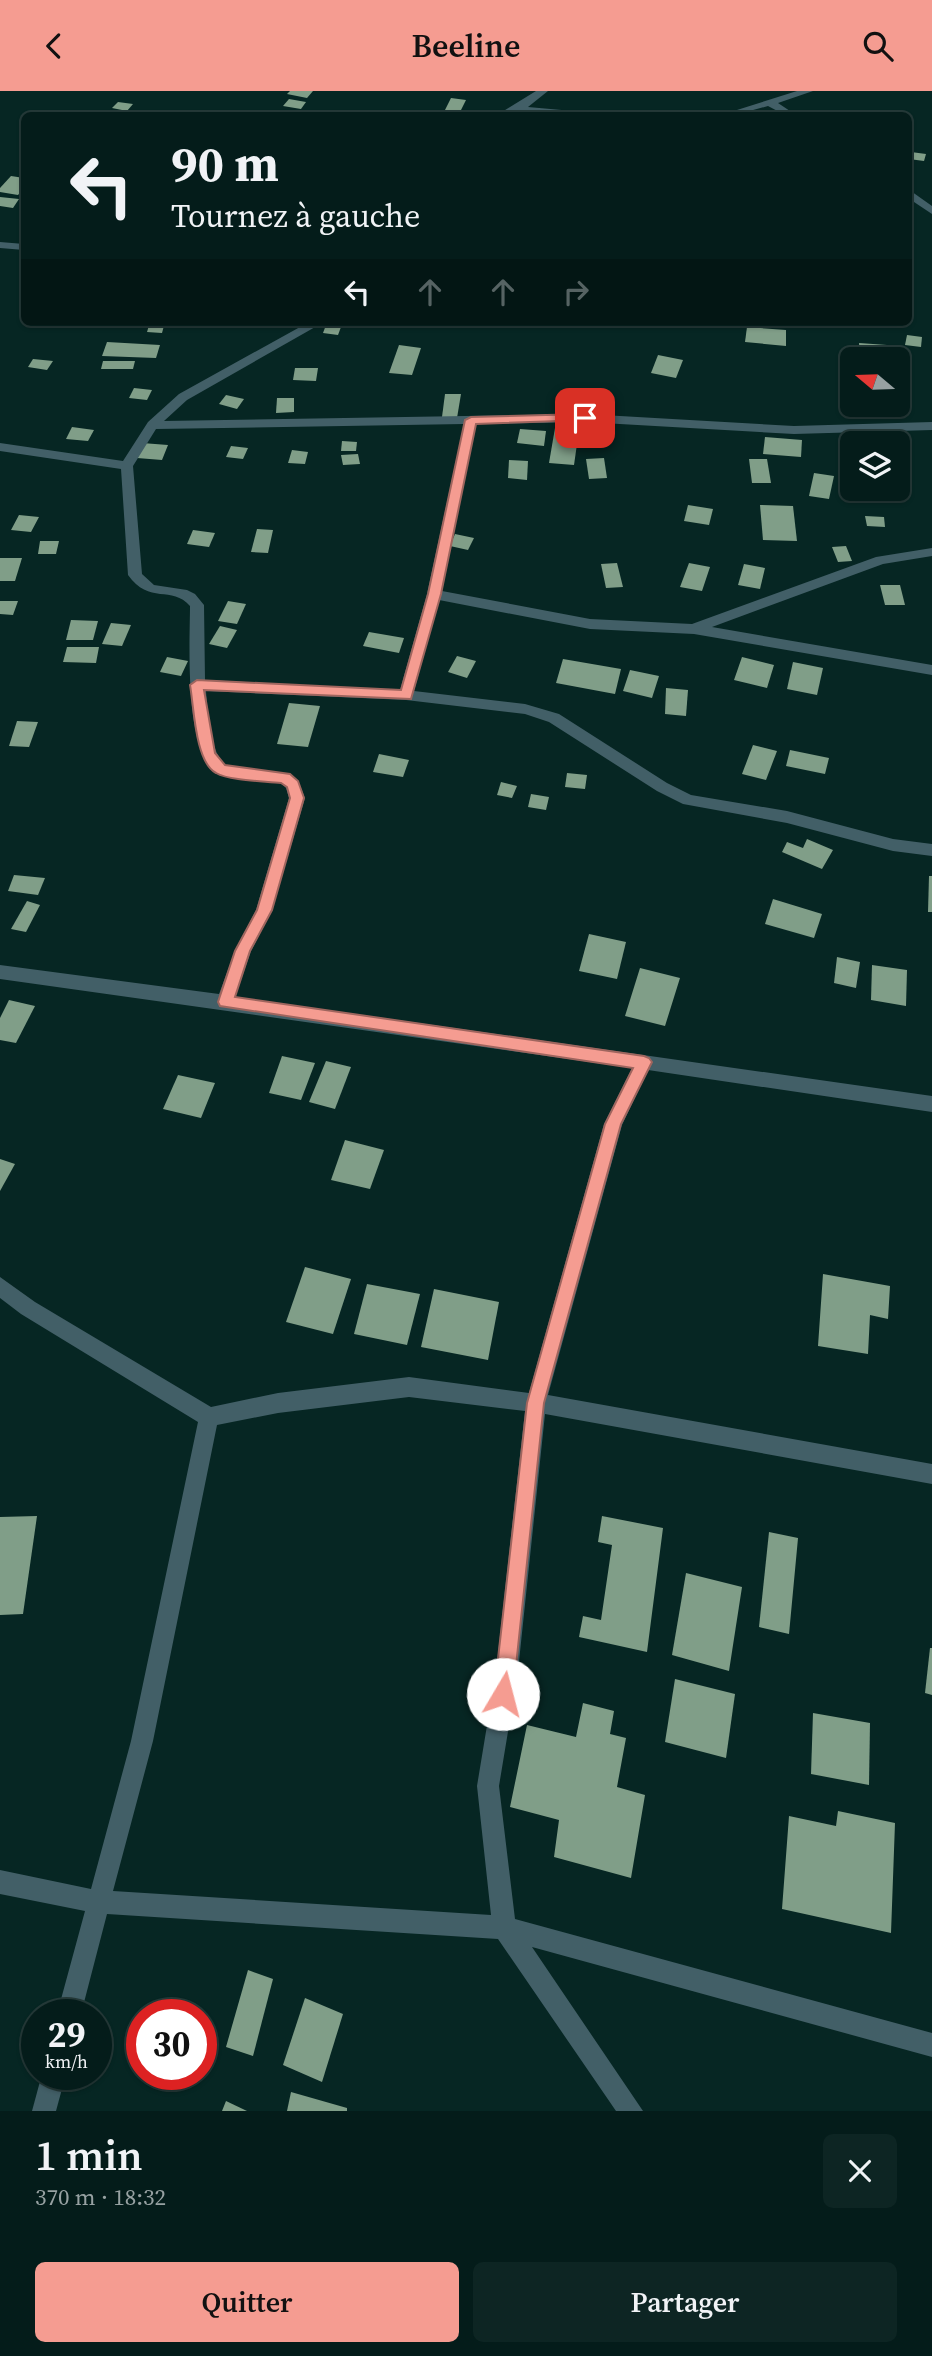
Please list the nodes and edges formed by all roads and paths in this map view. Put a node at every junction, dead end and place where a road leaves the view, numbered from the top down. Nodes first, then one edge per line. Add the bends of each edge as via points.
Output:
1 (542, 91) edge
2 (808, 91) edge
3 (769, 102) junction
4 (517, 109) junction
5 (510, 112) edge
6 (550, 112) edge
7 (736, 112) edge
8 (786, 112) edge
9 (912, 195) edge
10 (932, 211) edge
11 (0, 245) edge
12 (21, 247) edge
13 (311, 326) edge
14 (471, 420) junction
15 (152, 425) junction
16 (932, 426) edge
17 (0, 447) edge
18 (127, 466) junction
19 (932, 552) edge
20 (434, 594) junction
21 (693, 629) junction
22 (932, 670) edge
23 (197, 685) junction
24 (406, 695) junction
25 (932, 850) edge
26 (0, 972) edge
27 (225, 1002) junction
28 (644, 1062) junction
29 (932, 1104) edge
30 (0, 1286) edge
31 (536, 1403) junction
32 (209, 1417) junction
33 (932, 1474) edge
34 (0, 1882) edge
35 (99, 1902) junction
36 (504, 1928) junction
37 (73, 1999) edge
38 (932, 2045) edge
39 (50, 2090) edge
40 (44, 2111) edge
41 (631, 2111) edge

1 - 4 street
2 - 3 street
3 - 7 street
3 - 8 street
4 - 5 street
4 - 6 street
9 - 10 street
11 - 12 street
13 - 15 street via 183,397
14 - 15 street
14 - 16 street via 585,418 794,430
14 - 20 street
15 - 18 street
17 - 18 street
18 - 23 street via 135,575 141,586 183,592 197,605
19 - 21 street via 881,560
20 - 21 street via 590,624
20 - 24 street
21 - 22 street
23 - 24 street
23 - 27 street via 213,764 222,770 285,778 297,798 264,910
24 - 25 street via 525,709 554,718 688,800
26 - 27 street
27 - 28 street
28 - 29 street
28 - 31 street via 613,1124
30 - 32 street
31 - 32 street via 409,1387 278,1403
31 - 33 street
31 - 36 street via 508,1671 488,1786
32 - 35 street via 142,1741
34 - 35 street
35 - 36 street
35 - 37 street
36 - 38 street
36 - 41 street
39 - 40 street

